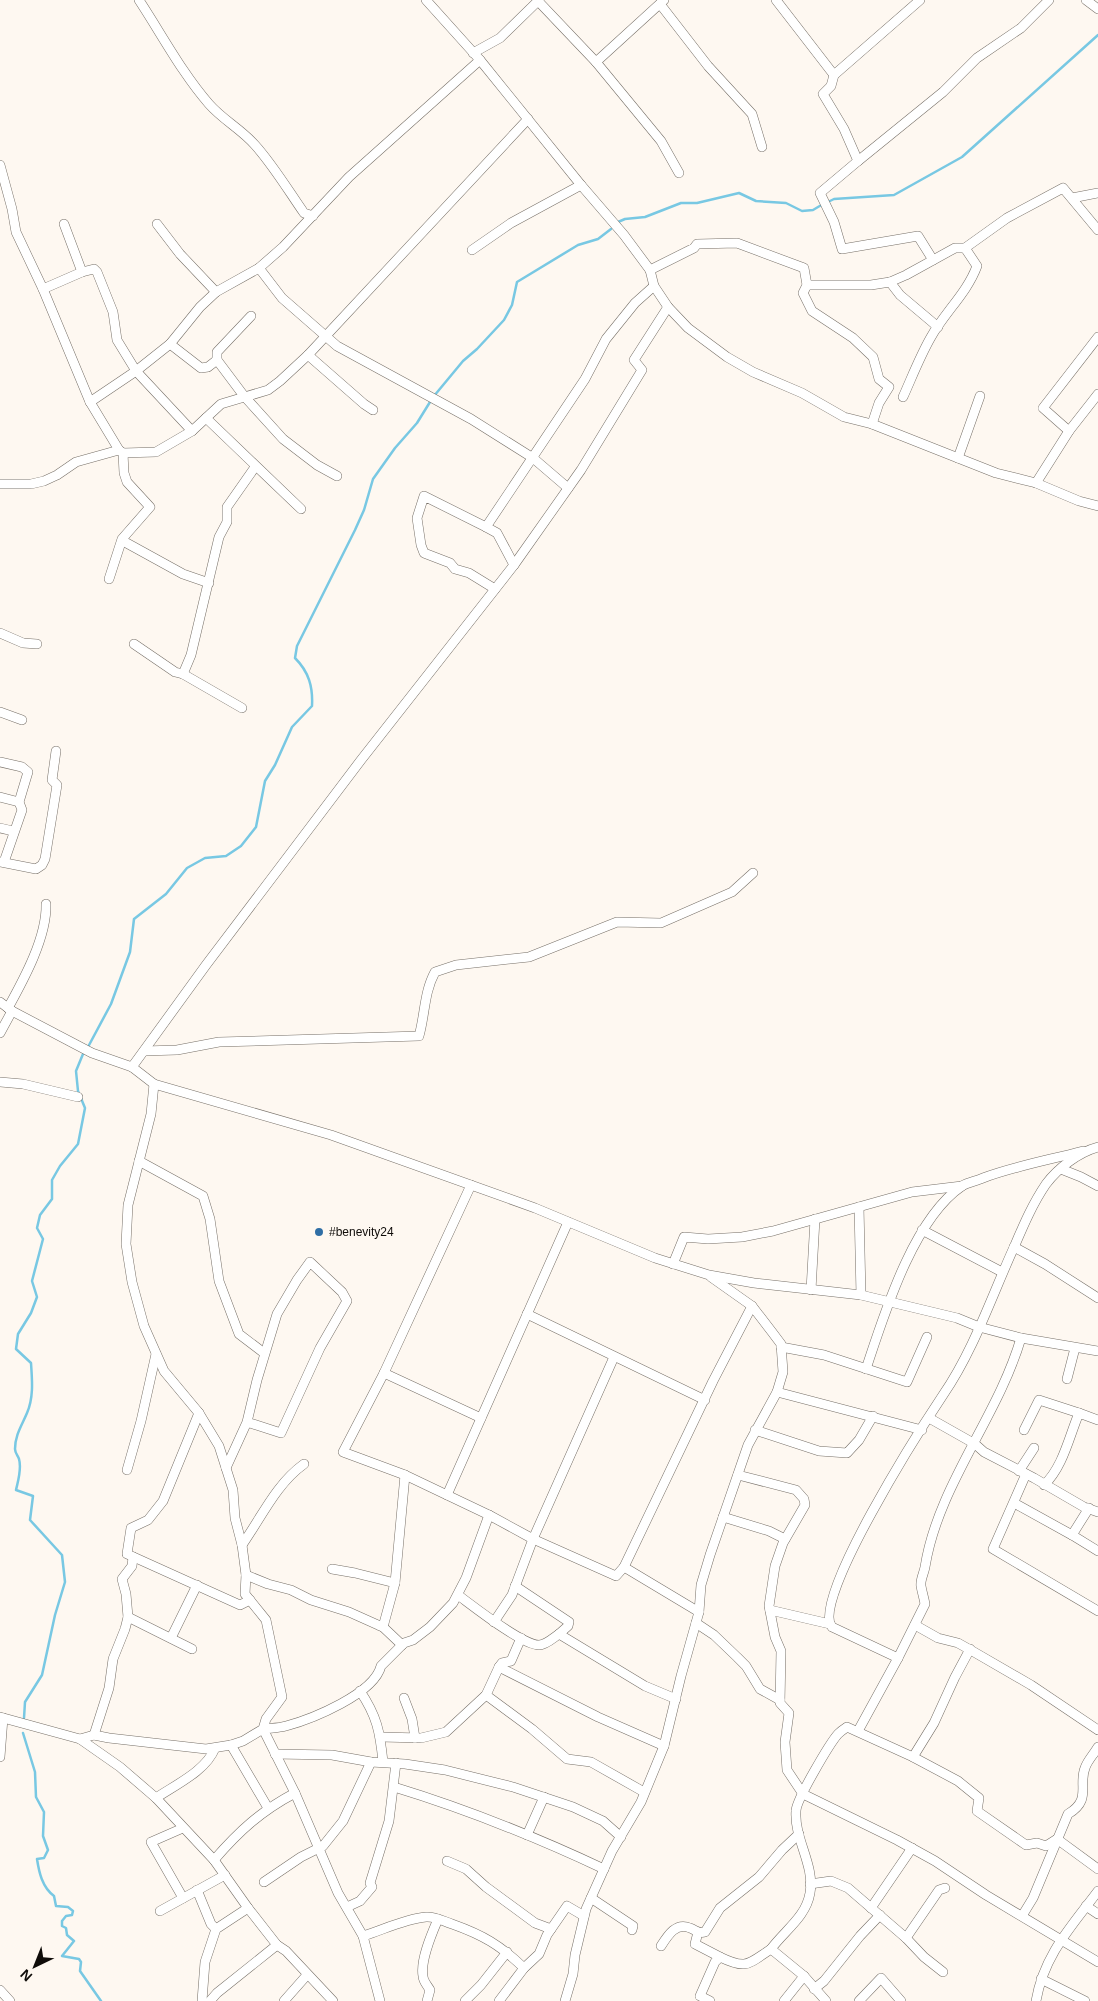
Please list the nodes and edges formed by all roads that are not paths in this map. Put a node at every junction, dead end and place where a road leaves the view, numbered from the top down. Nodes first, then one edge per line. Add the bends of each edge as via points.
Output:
1 (139, 0) edge
2 (426, 0) edge
3 (776, 0) edge
4 (920, 0) edge
5 (1049, 0) edge
6 (1086, 0) edge
7 (538, 1) edge
8 (662, 2) edge
9 (1098, 9) edge
10 (477, 57) junction
11 (596, 62) junction
12 (834, 75) junction
13 (528, 119) junction
14 (762, 147) dead end
15 (858, 160) junction
16 (0, 166) edge
17 (679, 173) dead end
18 (581, 185) junction
19 (1098, 193) edge
20 (1072, 198) junction
21 (309, 214) junction
22 (64, 224) dead end
23 (157, 224) dead end
24 (1098, 230) edge
25 (965, 248) junction
26 (472, 250) dead end
27 (932, 260) junction
28 (259, 268) junction
29 (650, 270) junction
30 (82, 272) junction
31 (890, 282) junction
32 (807, 285) junction
33 (654, 286) junction
34 (43, 289) junction
35 (216, 292) junction
36 (668, 307) junction
37 (251, 316) dead end
38 (938, 327) junction
39 (324, 336) junction
40 (1098, 337) edge
41 (170, 344) junction
42 (308, 355) junction
43 (217, 360) junction
44 (136, 371) junction
45 (1098, 394) edge
46 (244, 396) junction
47 (980, 396) dead end
48 (903, 397) dead end
49 (90, 402) junction
50 (373, 410) dead end
51 (206, 418) junction
52 (872, 424) junction
53 (192, 431) junction
54 (1069, 431) junction
55 (121, 451) junction
56 (533, 458) junction
57 (958, 458) junction
58 (256, 467) junction
59 (338, 476) dead end
60 (1036, 482) junction
61 (0, 484) edge
62 (568, 488) junction
63 (1098, 506) edge
64 (301, 510) dead end
65 (486, 527) junction
66 (123, 542) junction
67 (514, 565) junction
68 (109, 579) dead end
69 (209, 583) junction
70 (495, 589) junction
71 (0, 633) edge
72 (37, 644) dead end
73 (134, 644) dead end
74 (183, 674) junction
75 (242, 708) dead end
76 (0, 712) edge
77 (22, 720) dead end
78 (56, 751) dead end
79 (0, 762) edge
80 (0, 796) edge
81 (19, 802) junction
82 (0, 828) edge
83 (13, 832) junction
84 (2, 862) edge
85 (753, 873) dead end
86 (46, 904) dead end
87 (0, 1002) edge
88 (10, 1009) junction
89 (0, 1033) edge
90 (144, 1051) junction
91 (132, 1067) junction
92 (0, 1082) edge
93 (154, 1084) junction
94 (78, 1097) dead end
95 (1098, 1147) edge
96 (1088, 1150) junction
97 (139, 1161) junction
98 (1061, 1169) junction
99 (471, 1185) junction
100 (962, 1186) junction
101 (1098, 1186) edge
102 (859, 1207) junction
103 (814, 1220) junction
104 (568, 1222) junction
105 (922, 1230) junction
106 (1014, 1247) junction
107 (674, 1264) junction
108 (1002, 1272) junction
109 (709, 1275) junction
110 (811, 1290) junction
111 (861, 1295) junction
112 (1098, 1298) edge
113 (889, 1301) junction
114 (752, 1306) junction
115 (527, 1314) junction
116 (979, 1327) junction
117 (928, 1337) dead end
118 (1021, 1338) junction
119 (781, 1347) junction
120 (1076, 1348) junction
121 (1098, 1351) edge
122 (264, 1353) junction
123 (156, 1354) junction
124 (614, 1357) junction
125 (866, 1369) junction
126 (384, 1373) junction
127 (1067, 1379) dead end
128 (776, 1392) junction
129 (705, 1400) junction
130 (199, 1413) junction
131 (1079, 1413) junction
132 (873, 1416) junction
133 (481, 1418) junction
134 (929, 1418) junction
135 (1098, 1420) edge
136 (247, 1422) junction
137 (756, 1430) junction
138 (922, 1430) junction
139 (1024, 1430) dead end
140 (974, 1444) junction
141 (1034, 1448) dead end
142 (304, 1464) dead end
143 (226, 1468) junction
144 (126, 1470) dead end
145 (1022, 1473) junction
146 (405, 1475) junction
147 (738, 1475) junction
148 (1044, 1485) junction
149 (447, 1495) junction
150 (1014, 1503) junction
151 (1095, 1510) edge
152 (489, 1515) junction
153 (723, 1517) junction
154 (1072, 1535) junction
155 (532, 1539) junction
156 (786, 1540) junction
157 (242, 1545) junction
158 (1098, 1551) edge
159 (133, 1557) junction
160 (624, 1567) junction
161 (332, 1569) dead end
162 (246, 1575) junction
163 (395, 1583) junction
164 (196, 1585) junction
165 (515, 1586) junction
166 (458, 1595) junction
167 (250, 1600) junction
168 (770, 1610) junction
169 (1098, 1611) edge
170 (699, 1612) junction
171 (128, 1617) junction
172 (494, 1622) junction
173 (696, 1623) junction
174 (830, 1624) junction
175 (915, 1625) junction
176 (383, 1627) junction
177 (559, 1634) junction
178 (171, 1638) junction
179 (521, 1638) junction
180 (402, 1645) junction
181 (192, 1649) dead end
182 (970, 1650) junction
183 (898, 1658) junction
184 (500, 1667) junction
185 (360, 1691) junction
186 (486, 1696) junction
187 (404, 1698) dead end
188 (676, 1699) junction
189 (780, 1700) junction
190 (1, 1717) edge
191 (263, 1729) junction
192 (858, 1730) junction
193 (1098, 1730) edge
194 (94, 1735) junction
195 (381, 1737) junction
196 (415, 1738) junction
197 (80, 1739) junction
198 (230, 1745) junction
199 (664, 1746) junction
200 (215, 1748) junction
201 (1098, 1748) edge
202 (275, 1754) junction
203 (0, 1757) edge
204 (913, 1757) junction
205 (371, 1762) junction
206 (383, 1762) junction
207 (396, 1763) junction
208 (394, 1787) junction
209 (644, 1792) junction
210 (295, 1793) junction
211 (803, 1794) junction
212 (544, 1797) junction
213 (156, 1798) junction
214 (268, 1808) junction
215 (183, 1828) junction
216 (799, 1834) junction
217 (527, 1835) junction
218 (621, 1837) junction
219 (1057, 1839) junction
220 (318, 1848) junction
221 (912, 1848) junction
222 (214, 1860) junction
223 (447, 1861) dead end
224 (604, 1869) junction
225 (1098, 1869) edge
226 (225, 1876) junction
227 (264, 1882) dead end
228 (810, 1884) junction
229 (945, 1888) dead end
230 (197, 1890) junction
231 (1098, 1891) edge
232 (183, 1898) junction
233 (591, 1898) junction
234 (1086, 1906) junction
235 (347, 1907) junction
236 (248, 1908) junction
237 (872, 1908) junction
238 (160, 1911) dead end
239 (1098, 1914) edge
240 (880, 1915) junction
241 (584, 1916) junction
242 (1022, 1916) junction
243 (438, 1919) junction
244 (216, 1929) junction
245 (551, 1929) junction
246 (632, 1930) dead end
247 (698, 1932) junction
248 (363, 1936) junction
249 (906, 1938) junction
250 (1061, 1940) junction
251 (277, 1945) junction
252 (661, 1946) dead end
253 (771, 1949) junction
254 (507, 1952) junction
255 (720, 1956) junction
256 (1098, 1962) edge
257 (524, 1968) junction
258 (943, 1972) dead end
259 (307, 1975) junction
260 (804, 1976) junction
261 (1041, 1979) junction
262 (814, 1989) junction
263 (0, 1990) edge
264 (10, 2001) edge
265 (202, 2001) edge
266 (210, 2001) edge
267 (284, 2001) edge
268 (334, 2001) edge
269 (380, 2001) edge
270 (427, 2001) edge
271 (465, 2001) edge
272 (499, 2001) edge
273 (565, 2001) edge
274 (710, 2001) edge
275 (784, 2001) edge
276 (826, 2001) edge
277 (859, 2001) edge
278 (901, 2001) edge
279 (1036, 2001) edge
280 (1085, 2001) edge

1 - 21 street via 209,104 256,146
2 - 10 street
3 - 12 street
4 - 12 street
5 - 15 street via 1021,28 977,58 943,92
6 - 9 street
7 - 10 street
7 - 11 street
8 - 11 street
8 - 14 street via 708,66 752,114
10 - 13 street
10 - 21 street
11 - 17 street via 661,140
12 - 15 street via 831,86 823,94
13 - 18 street
13 - 39 street
15 - 27 street via 820,193 842,249 918,236
16 - 34 street via 16,232
18 - 26 street via 511,223
18 - 29 street
19 - 20 street
20 - 24 street
20 - 25 street via 1063,188 1007,218
21 - 28 street via 300,229
22 - 30 street
23 - 35 street
25 - 27 street via 955,248
25 - 38 street via 977,266 964,292
27 - 31 street
28 - 35 street
28 - 39 street via 282,298
29 - 32 street via 697,244 737,243 804,268
29 - 33 street
30 - 34 street
30 - 44 street via 94,269 97,272 113,312 118,340
31 - 32 street
31 - 38 street via 900,295
32 - 52 street via 803,293 812,311 853,338 873,357 879,379 888,387
33 - 36 street
33 - 56 street via 635,303 606,339 585,379
34 - 49 street
35 - 41 street
36 - 52 street via 688,328 753,372 802,393 844,417
36 - 62 street via 634,360 642,370
37 - 43 street via 217,352
38 - 48 street
39 - 42 street
39 - 56 street
40 - 54 street via 1043,408
41 - 43 street via 201,368
41 - 44 street
42 - 46 street via 268,390
42 - 50 street
43 - 46 street
44 - 49 street
44 - 53 street
45 - 54 street
46 - 51 street via 221,404
46 - 59 street via 291,445
47 - 57 street
49 - 55 street
51 - 53 street
51 - 58 street
52 - 57 street
53 - 55 street via 156,452
54 - 60 street
55 - 61 street via 76,462 44,481
55 - 66 street via 127,482 150,507 122,539
56 - 62 street
56 - 65 street
57 - 60 street via 996,473
58 - 64 street
58 - 69 street via 227,507
60 - 63 street
62 - 67 street
65 - 67 street via 497,533
65 - 70 street via 424,496 417,518 424,553 450,563 455,569
66 - 68 street
66 - 69 street via 183,574
67 - 70 street
69 - 74 street
70 - 90 street via 361,760
71 - 72 street via 23,643
73 - 74 street
74 - 75 street
76 - 77 street
78 - 84 street via 52,780 57,785 45,859 36,869
79 - 81 street via 22,767 28,772
80 - 81 street
81 - 83 street via 22,810
82 - 83 street
83 - 84 street
85 - 90 street via 732,892 661,923 617,922 529,957 456,965 435,972 428,984 419,1036 220,1042 177,1050
86 - 88 street via 32,963
87 - 88 street
88 - 89 street
88 - 91 street via 92,1053
90 - 91 street
91 - 93 street
92 - 94 street
93 - 97 street via 151,1114
93 - 99 street via 295,1124
95 - 96 street
96 - 98 street
96 - 100 street via 1015,1167
97 - 122 street via 203,1196 210,1219 219,1281 239,1334
97 - 123 street via 128,1204 126,1244 132,1282 144,1326
98 - 101 street
98 - 106 street via 1046,1184 1030,1210
99 - 104 street
99 - 126 street
100 - 102 street via 912,1192
100 - 105 street via 936,1210
102 - 103 street
102 - 111 street
103 - 107 street via 742,1237 708,1239 684,1236
103 - 110 street
104 - 107 street
104 - 115 street
105 - 108 street
105 - 113 street
106 - 108 street
106 - 112 street
107 - 109 street
108 - 116 street
109 - 110 street
109 - 114 street
110 - 111 street
111 - 113 street
113 - 116 street via 957,1318
113 - 125 street
114 - 119 street
114 - 129 street
115 - 124 street
115 - 133 street
116 - 118 street
116 - 134 street via 958,1374
117 - 125 street via 907,1382
118 - 120 street
118 - 140 street via 1006,1378
119 - 125 street via 824,1354
119 - 128 street via 784,1372
120 - 121 street
120 - 127 street
122 - 136 street
122 - 136 street via 277,1314 310,1262 342,1292 347,1301 320,1348 281,1432
123 - 130 street via 164,1371
123 - 144 street
124 - 129 street
124 - 155 street
126 - 133 street
126 - 146 street via 343,1452
128 - 132 street
128 - 137 street
129 - 160 street
130 - 143 street via 219,1446
130 - 159 street via 163,1501 148,1520 131,1528 127,1554
131 - 135 street
131 - 139 street via 1039,1400
131 - 148 street via 1062,1457
132 - 137 street via 848,1453 819,1451
132 - 138 street
133 - 149 street
134 - 138 street
134 - 140 street
136 - 143 street
137 - 147 street
138 - 174 street via 849,1556 835,1586 828,1614
140 - 145 street
140 - 175 street via 954,1483 926,1554 920,1584 925,1604
141 - 145 street
142 - 157 street via 292,1472 279,1488
143 - 157 street
145 - 148 street
145 - 150 street
146 - 149 street
146 - 163 street
147 - 153 street
147 - 156 street via 796,1490 802,1495 805,1505
148 - 151 street
149 - 152 street
150 - 154 street
150 - 169 street via 993,1549
151 - 154 street
152 - 155 street
152 - 166 street
153 - 156 street via 769,1531
153 - 170 street via 701,1585
154 - 158 street
155 - 160 street via 616,1576
155 - 165 street
156 - 168 street via 775,1566
157 - 162 street
159 - 164 street
159 - 171 street via 132,1566 122,1579
160 - 170 street
161 - 163 street
162 - 167 street via 245,1594
162 - 176 street
163 - 176 street
164 - 167 street via 240,1605
164 - 178 street
165 - 172 street
165 - 177 street via 569,1622
166 - 172 street
166 - 180 street via 430,1627
167 - 191 street via 266,1620 282,1697 266,1719
168 - 174 street
168 - 189 street via 781,1651
170 - 173 street
171 - 178 street
171 - 194 street via 113,1659 109,1688
172 - 179 street
173 - 188 street
173 - 189 street via 732,1651 760,1689
174 - 183 street
175 - 182 street
175 - 183 street
176 - 180 street
177 - 179 street via 545,1644 537,1645
177 - 188 street via 645,1686
178 - 181 street
179 - 184 street via 511,1661 502,1663
180 - 185 street via 381,1666 373,1681
182 - 193 street via 1031,1685
182 - 204 street via 934,1723
183 - 192 street
184 - 186 street
184 - 199 street via 598,1717
185 - 191 street via 316,1716
185 - 195 street via 373,1712
186 - 196 street via 446,1732
186 - 209 street via 567,1759 591,1762
187 - 196 street
188 - 199 street
189 - 211 street via 789,1713 786,1770
190 - 197 street
190 - 203 street
191 - 198 street
191 - 202 street
192 - 204 street
192 - 211 street via 847,1727 840,1732
194 - 197 street
194 - 200 street
195 - 196 street
195 - 206 street
197 - 213 street
198 - 200 street
198 - 214 street
199 - 209 street
200 - 213 street via 199,1768
201 - 219 street via 1084,1768 1084,1795 1075,1810 1068,1814
202 - 205 street via 332,1755
202 - 210 street
204 - 219 street via 965,1787 979,1798 977,1811 1026,1845 1037,1842 1046,1846
205 - 206 street
205 - 220 street via 340,1826
206 - 207 street
207 - 208 street
207 - 212 street via 445,1770
208 - 217 street
208 - 235 street via 389,1821 370,1883 372,1887 360,1901
209 - 218 street
210 - 214 street
210 - 220 street
211 - 216 street via 796,1809
211 - 221 street
212 - 217 street
212 - 218 street via 590,1814
213 - 215 street
214 - 222 street
215 - 222 street
215 - 232 street via 151,1842
216 - 228 street
216 - 247 street via 759,1877 720,1908 705,1932
217 - 224 street
218 - 224 street
219 - 225 street
219 - 242 street via 1033,1898
220 - 227 street
220 - 235 street
221 - 237 street
221 - 242 street
222 - 226 street
223 - 245 street via 466,1869 535,1922
224 - 233 street
226 - 230 street
226 - 236 street
228 - 237 street via 837,1882
228 - 253 street via 805,1910
229 - 249 street via 939,1890
230 - 232 street
230 - 244 street
231 - 234 street
232 - 238 street
233 - 241 street
233 - 246 street via 633,1926
234 - 239 street
234 - 250 street
235 - 248 street
236 - 244 street
236 - 251 street
237 - 240 street
240 - 249 street
240 - 262 street
241 - 245 street via 568,1906
241 - 273 street
242 - 250 street
243 - 248 street via 426,1917
243 - 254 street via 481,1935
243 - 270 street via 422,1970 430,1990
244 - 265 street via 205,1962
245 - 257 street via 539,1954
247 - 252 street via 681,1926 670,1932
247 - 255 street via 695,1944
248 - 269 street
249 - 258 street
250 - 256 street
250 - 261 street
251 - 259 street
251 - 266 street
253 - 255 street via 747,1964 737,1965
253 - 260 street
254 - 257 street
254 - 271 street
255 - 274 street via 700,1996
257 - 272 street
259 - 267 street
259 - 268 street
260 - 262 street
260 - 275 street
261 - 279 street
261 - 280 street
262 - 276 street
263 - 264 street
277 - 278 street via 881,1978

